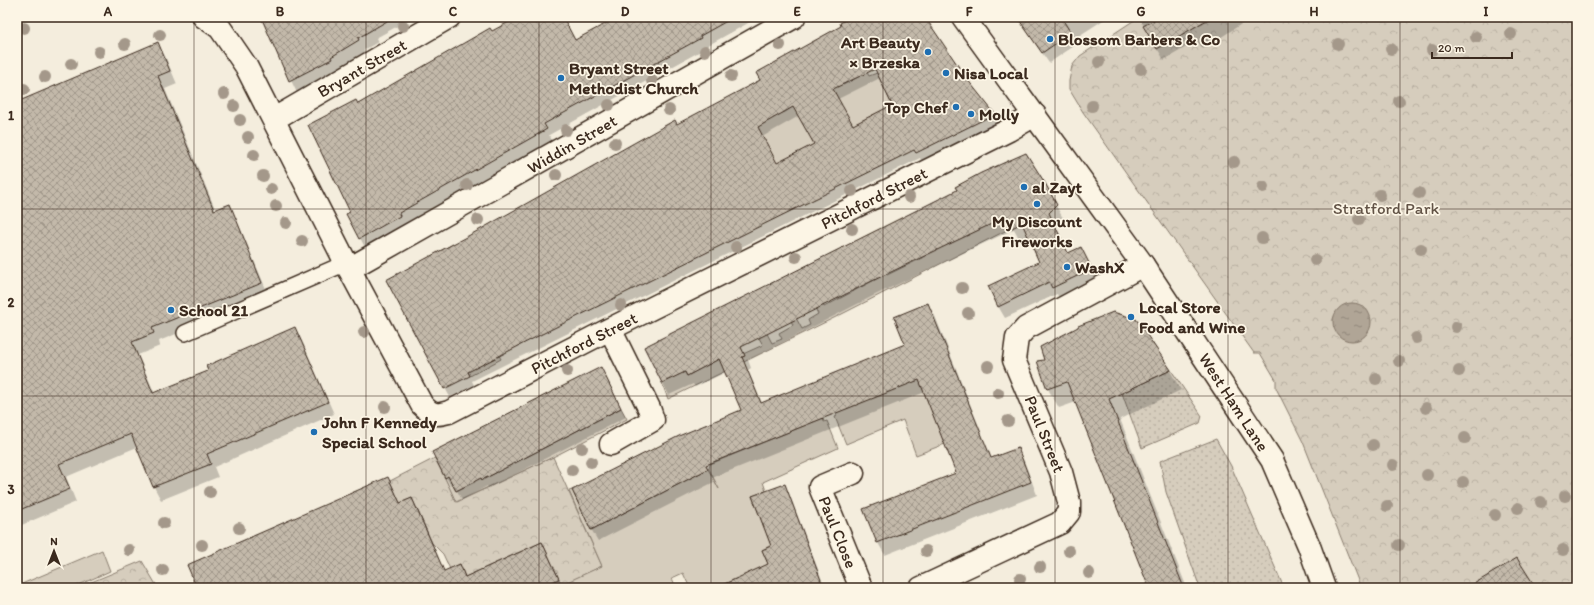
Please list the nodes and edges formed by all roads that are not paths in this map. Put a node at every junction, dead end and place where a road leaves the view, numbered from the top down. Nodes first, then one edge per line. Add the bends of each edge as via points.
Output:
1 (204, 17) edge
2 (449, 17) edge
3 (794, 17) edge
4 (962, 17) edge
5 (1035, 115) junction
6 (274, 119) junction
7 (1143, 265) junction
8 (348, 266) junction
9 (610, 329) junction
10 (185, 333) dead end
11 (611, 444) dead end
12 (853, 473) dead end
13 (861, 588) edge
14 (921, 588) edge
15 (1324, 588) edge

1 - 6 street, Pitchford Street via 220,28 235,48
2 - 6 street, Bryant Street
3 - 8 street, Widdin Street
4 - 5 street, West Ham Lane
5 - 7 street, West Ham Lane
5 - 9 street, Pitchford Street
6 - 8 street, Pitchford Street
7 - 14 street, Paul Street via 1026,328 1016,338 1014,360 1061,472 1069,512 1060,523
7 - 15 street, West Ham Lane via 1272,460
8 - 9 street, Pitchford Street via 422,405 431,414 449,412
8 - 10 lane
9 - 11 street via 653,420
12 - 13 street, Paul Close via 820,487

